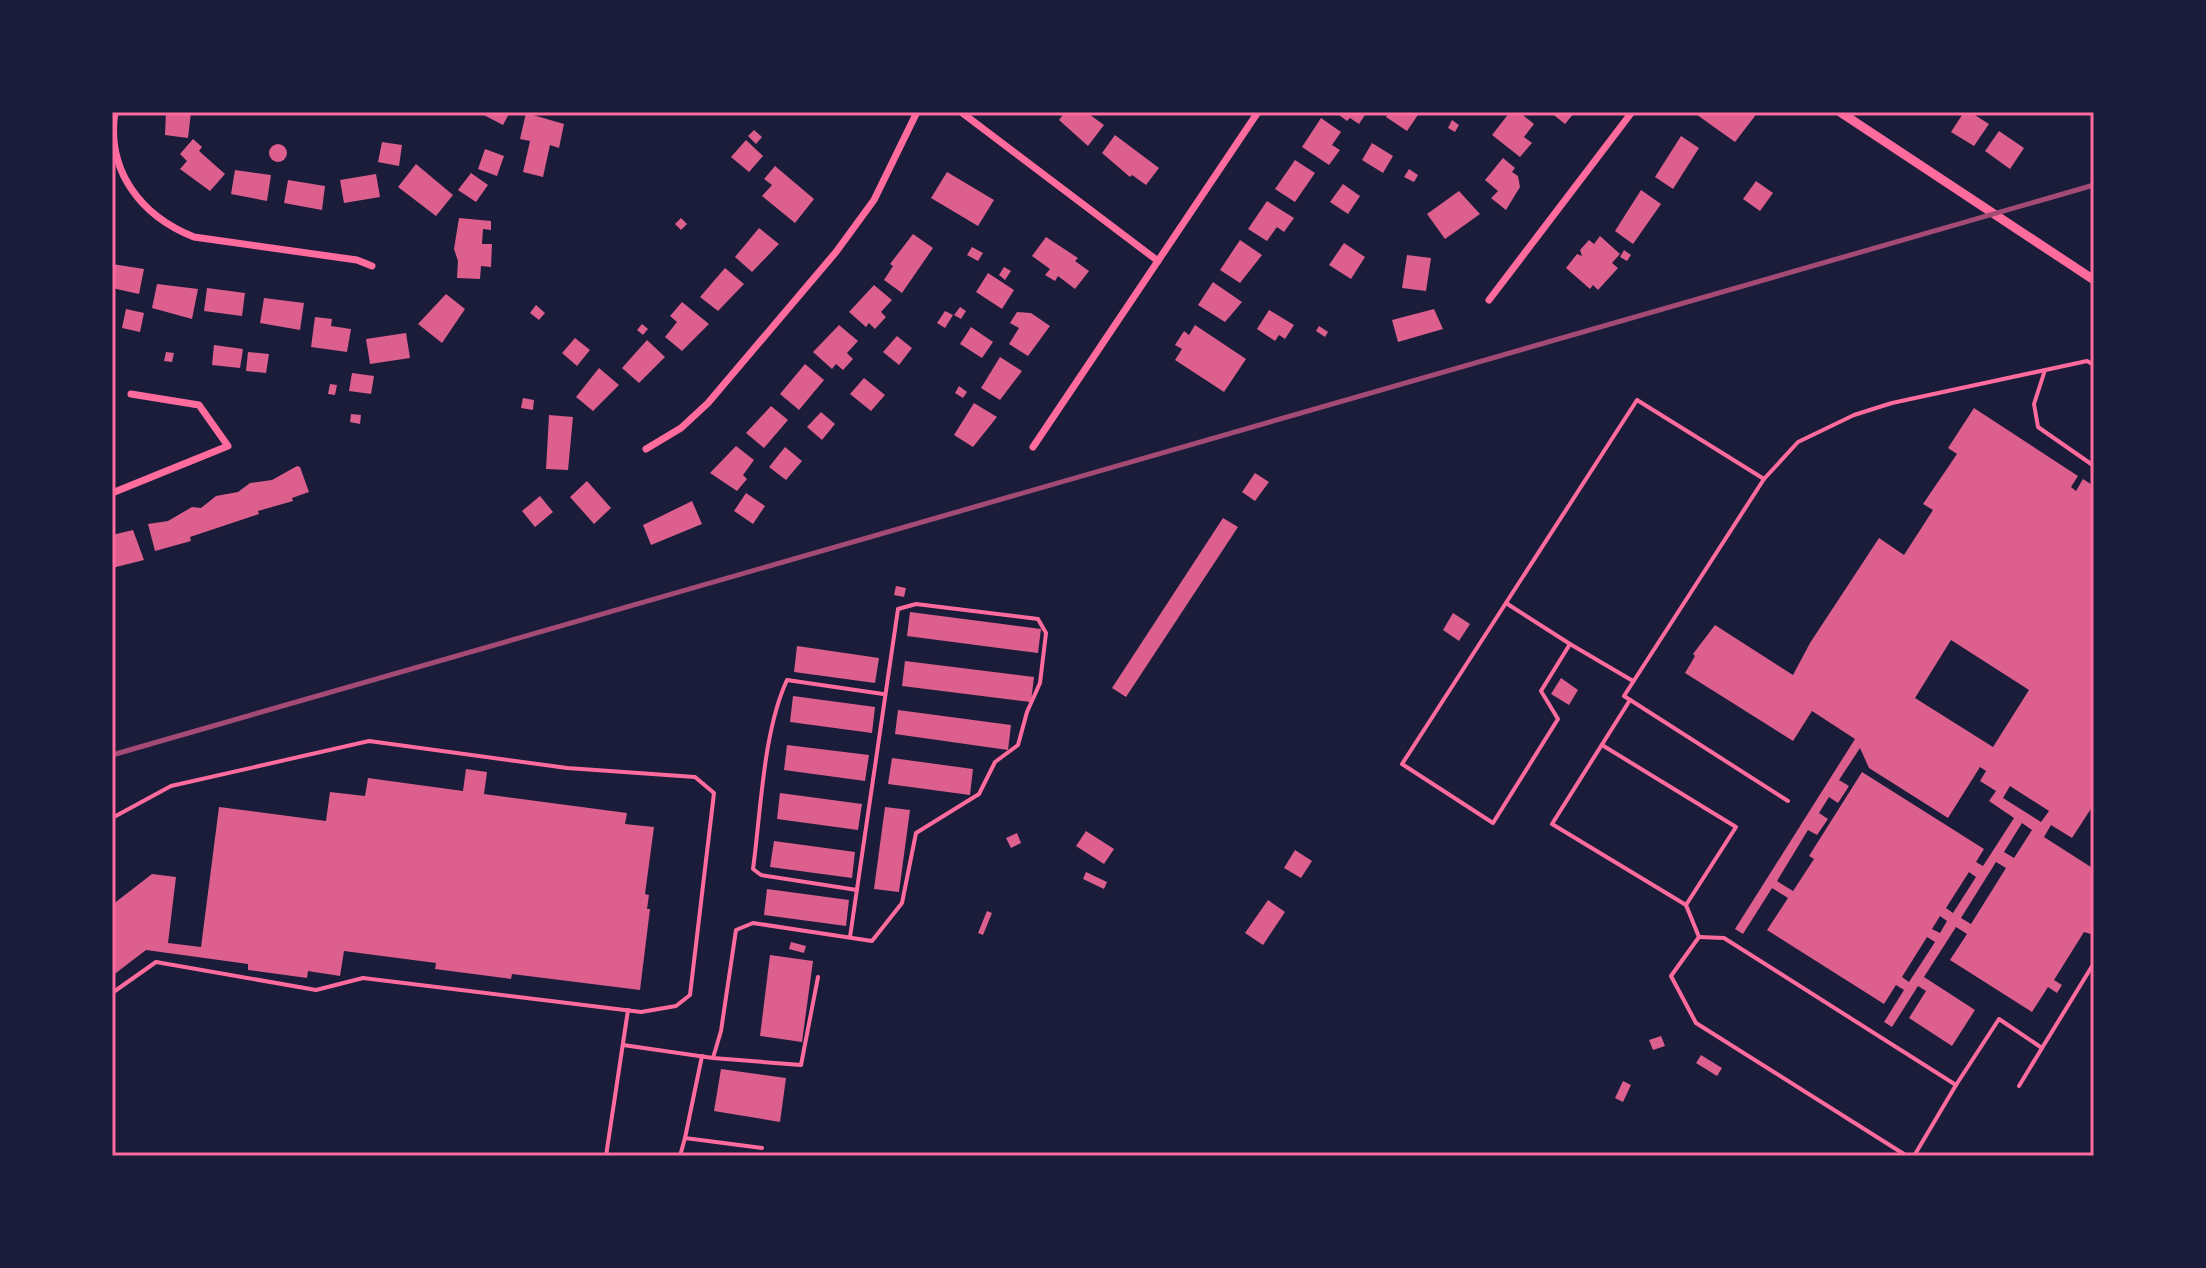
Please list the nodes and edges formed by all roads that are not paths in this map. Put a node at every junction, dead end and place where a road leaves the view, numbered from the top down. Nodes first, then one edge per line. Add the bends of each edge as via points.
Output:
1 (115, 112) edge
2 (917, 112) edge
3 (961, 112) edge
4 (1258, 112) edge
5 (1632, 112) edge
6 (1840, 112) edge
7 (1158, 261) junction
8 (372, 266) dead end
9 (2094, 280) edge
10 (1489, 300) dead end
11 (2094, 365) edge
12 (2045, 370) junction
13 (131, 394) dead end
14 (1033, 447) dead end
15 (646, 449) dead end
16 (2094, 466) edge
17 (1764, 479) junction
18 (112, 493) edge
19 (1506, 603) junction
20 (1570, 644) junction
21 (1633, 681) junction
22 (883, 694) junction
23 (1630, 700) junction
24 (1602, 745) junction
25 (1788, 801) dead end
26 (112, 818) edge
27 (857, 890) junction
28 (1686, 905) junction
29 (850, 937) junction
30 (1699, 937) junction
31 (2094, 963) edge
32 (818, 977) dead end
33 (112, 993) edge
34 (628, 1010) junction
35 (623, 1045) junction
36 (2042, 1048) junction
37 (702, 1056) junction
38 (713, 1058) junction
39 (1956, 1085) junction
40 (2019, 1086) dead end
41 (685, 1138) junction
42 (762, 1148) dead end
43 (606, 1156) edge
44 (680, 1156) edge
45 (1907, 1156) edge
46 (1914, 1156) edge

1 - 8 street via 113,135 120,168 136,197 161,221 194,237
2 - 15 street via 874,200 836,252 708,403
3 - 7 street
4 - 7 street
5 - 10 street
6 - 9 street
7 - 14 street
11 - 12 lane via 2087,361
12 - 16 lane via 2034,404 2038,427
12 - 17 lane via 1854,415 1798,442
13 - 18 street via 199,405 228,446
17 - 19 lane via 1637,400
17 - 21 lane
19 - 20 lane
19 - 20 lane via 1402,764 1493,823 1558,719 1541,691
20 - 21 lane
21 - 23 lane via 1624,696
22 - 27 lane
22 - 27 lane via 787,680 778,699 757,837 753,869 761,875
22 - 29 lane via 898,609 916,604 1038,619 1046,633 1040,683 1018,745 995,762 979,794 916,833 902,903 872,941
23 - 24 lane
23 - 25 lane
24 - 28 lane via 1736,827
24 - 28 lane via 1552,824
26 - 34 lane via 171,786 369,741 567,768 695,777 714,793 690,995 676,1006
27 - 29 lane
28 - 30 lane
29 - 38 lane via 753,923 736,930
30 - 39 lane via 1724,938
30 - 45 lane via 1671,976 1696,1023
31 - 36 lane
32 - 38 lane via 801,1065
33 - 34 lane via 156,962 316,990 363,978
34 - 35 lane
35 - 37 lane
35 - 43 lane
36 - 39 lane via 1999,1019
36 - 40 lane
37 - 38 lane
37 - 41 lane
39 - 46 lane
41 - 42 lane
41 - 44 lane

